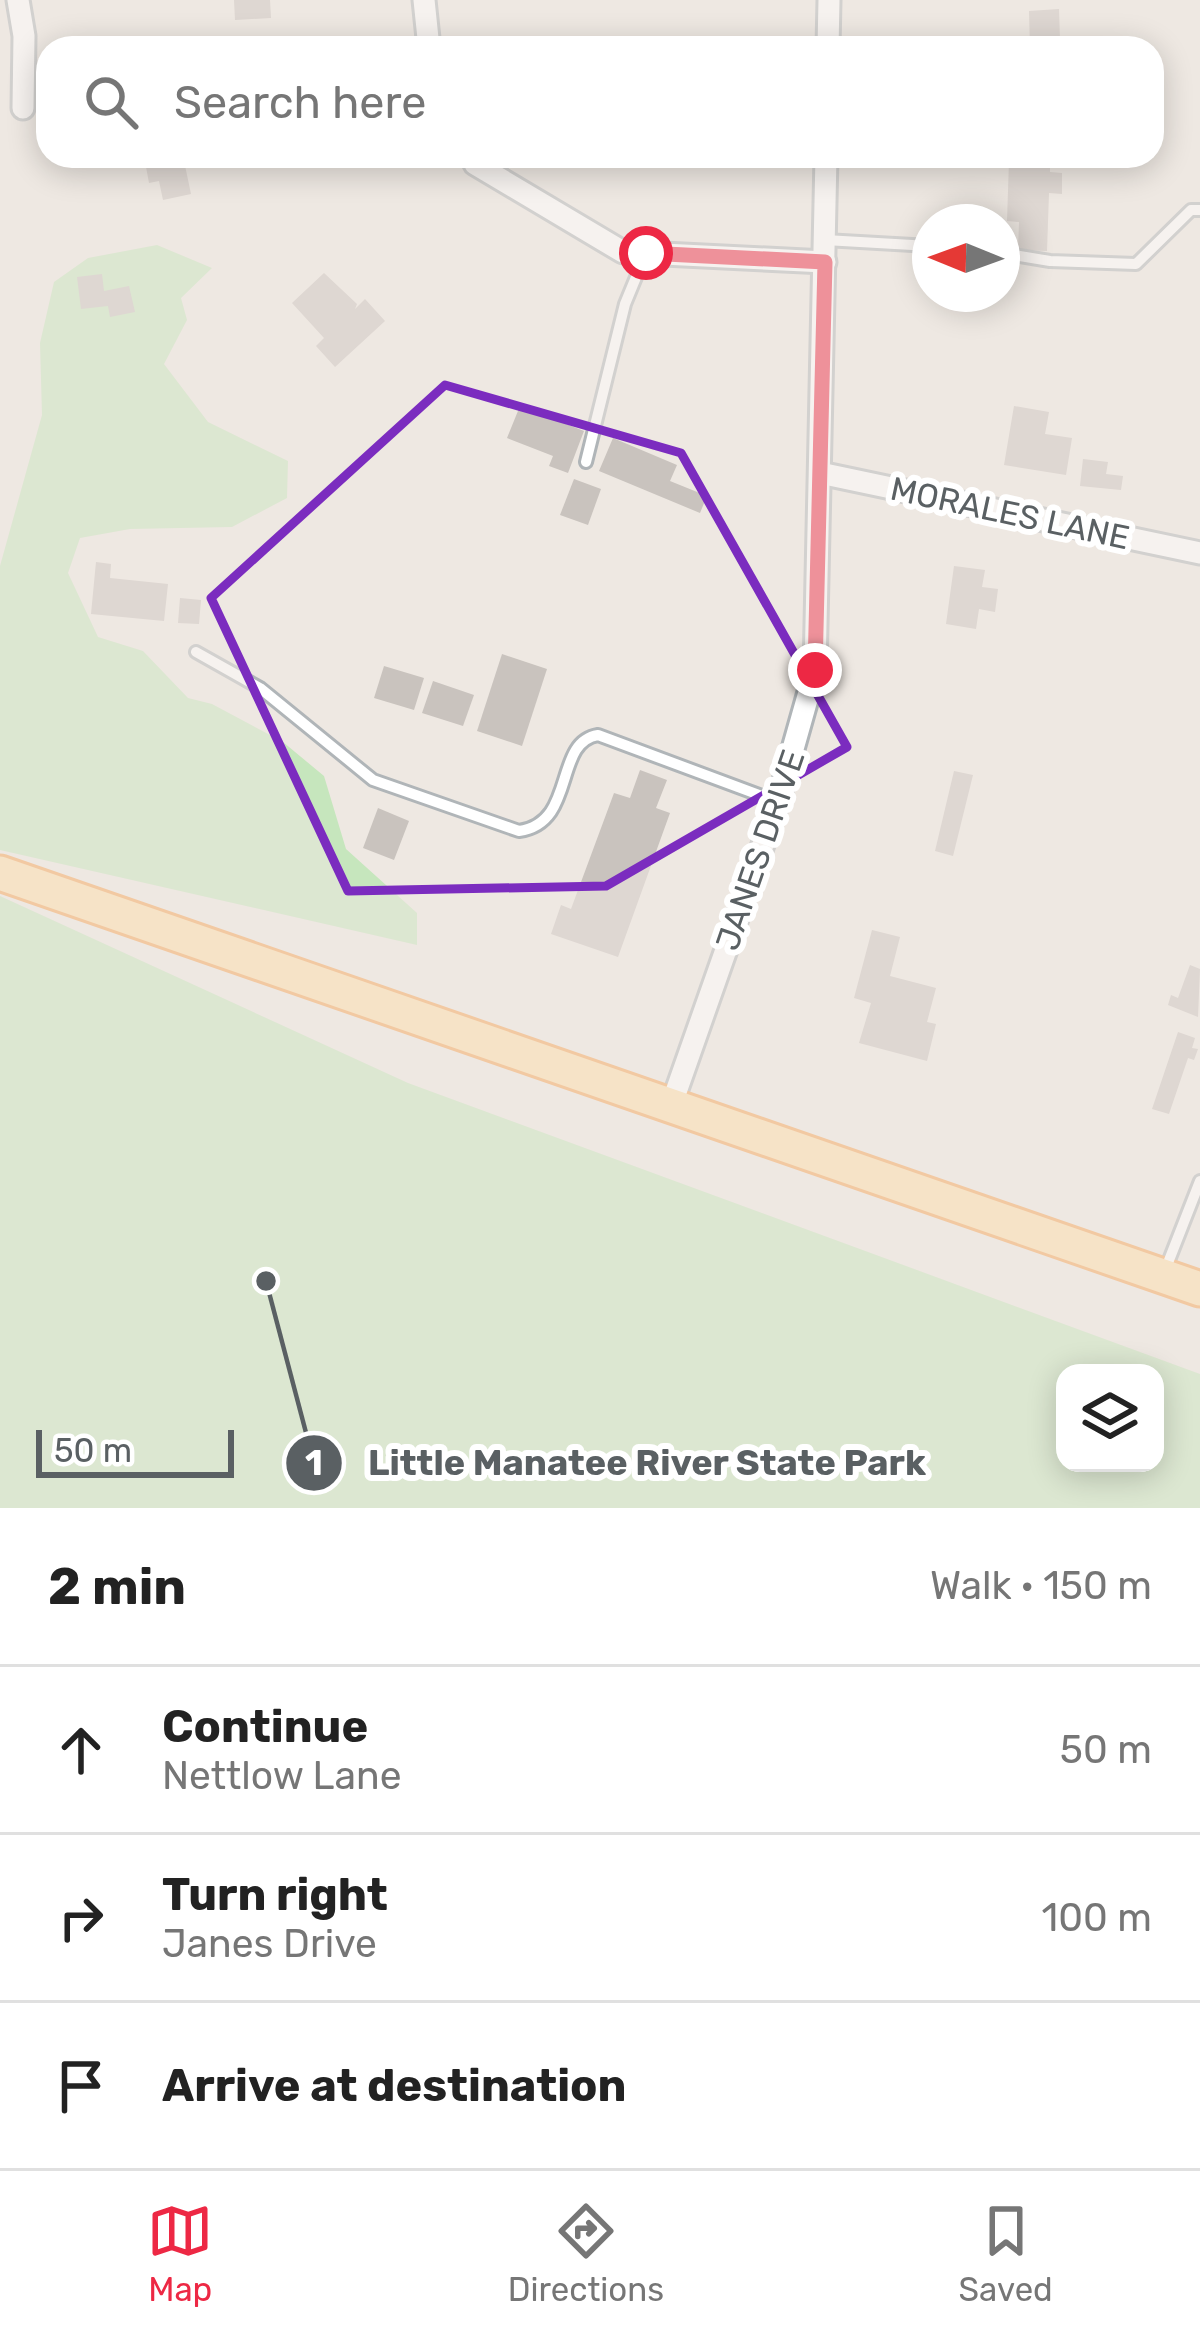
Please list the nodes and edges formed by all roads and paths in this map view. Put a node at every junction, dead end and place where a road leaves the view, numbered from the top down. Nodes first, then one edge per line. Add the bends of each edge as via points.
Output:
1 (18, 0) edge
2 (424, 0) edge
3 (829, 0) edge
4 (428, 36) edge
5 (828, 36) edge
6 (22, 108) dead end
7 (483, 168) edge
8 (826, 168) edge
9 (1200, 211) edge
10 (912, 247) edge
11 (825, 251) junction
12 (646, 253) junction
13 (1020, 256) edge
14 (586, 462) dead end
15 (820, 473) junction
16 (1200, 553) edge
17 (196, 652) dead end
18 (778, 802) junction
19 (0, 873) edge
20 (671, 1106) junction
21 (1200, 1181) edge
22 (1163, 1276) junction
23 (1200, 1289) edge

1 - 6 street
2 - 4 street
3 - 5 street
7 - 12 street via 622,251
8 - 11 street, JANES DRIVE
9 - 13 lane via 1191,210 1136,264
10 - 11 lane
11 - 12 street
11 - 15 street, JANES DRIVE
12 - 14 lane via 625,304
15 - 16 street, MORALES LANE
15 - 18 street, JANES DRIVE via 815,670
17 - 18 lane via 260,688 373,780 519,831 550,819 578,746 598,735
18 - 20 street, JANES DRIVE
19 - 20 main road
20 - 22 main road
21 - 22 lane
22 - 23 main road

